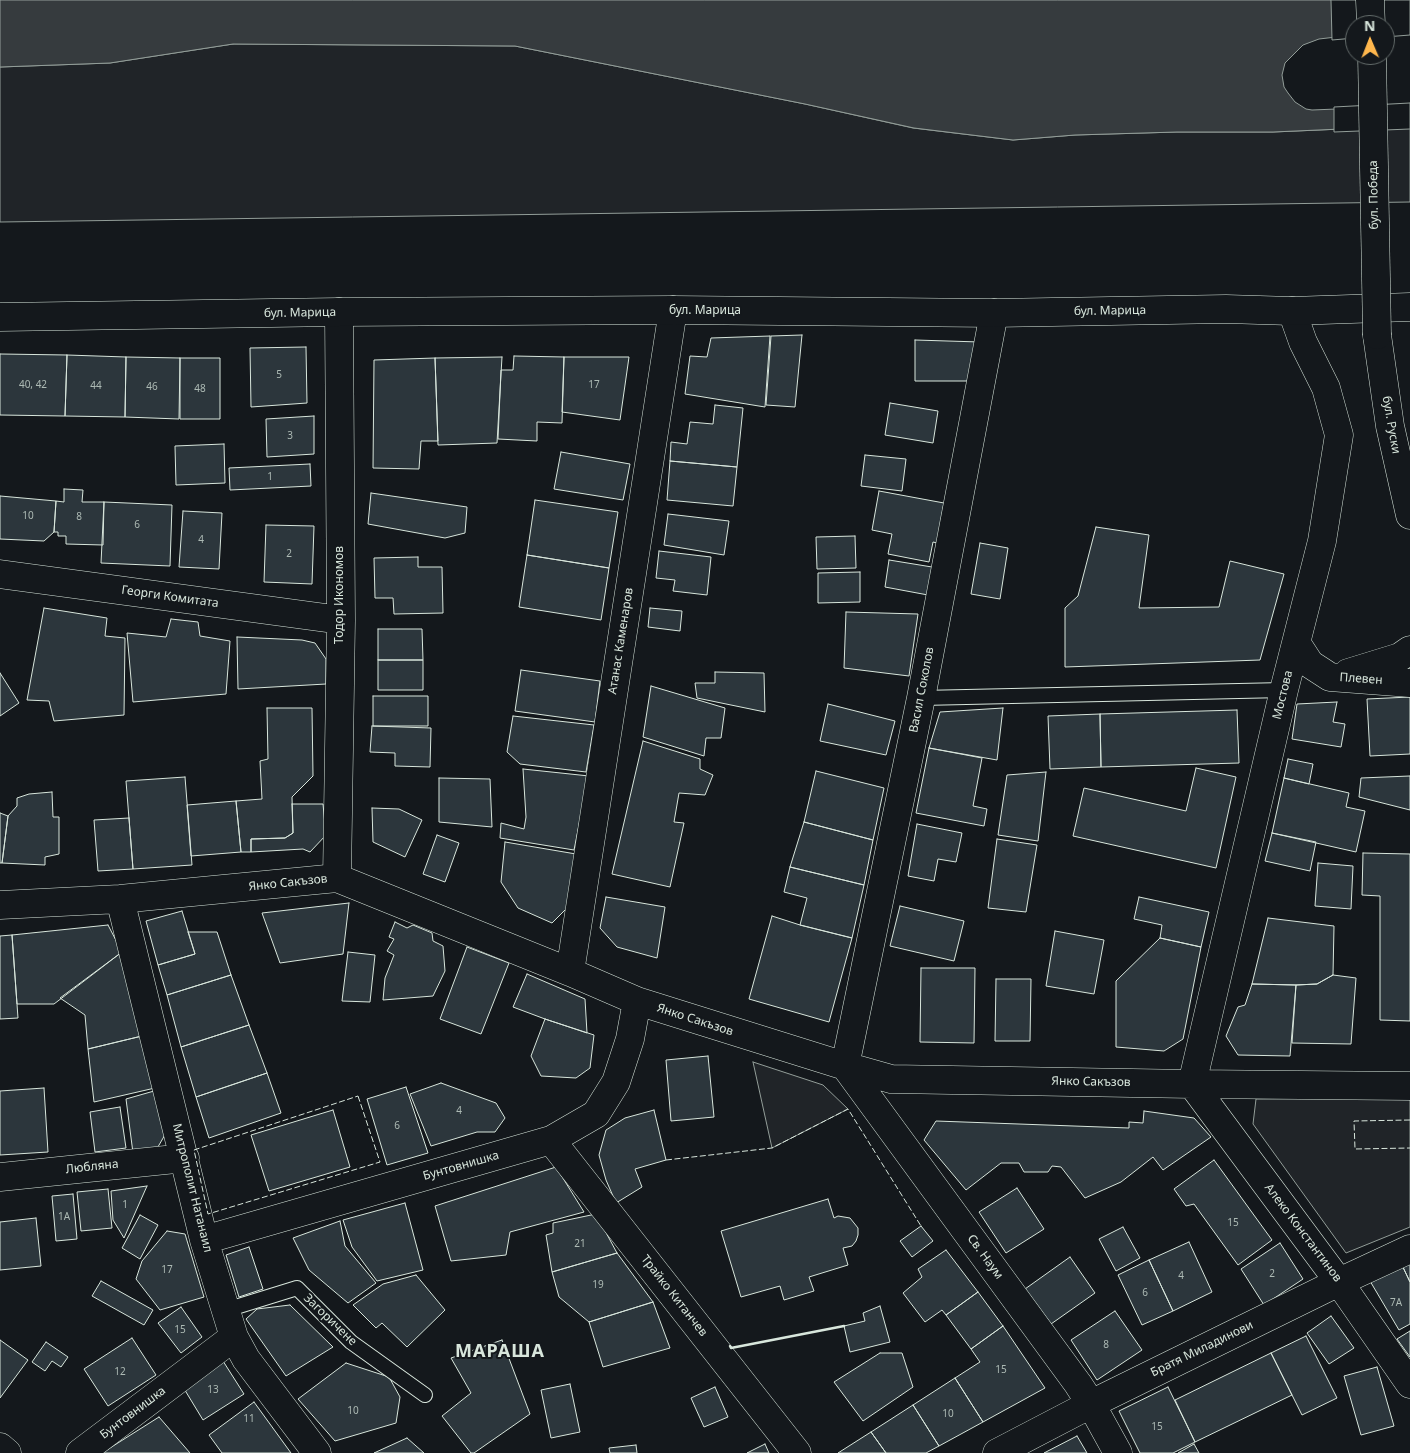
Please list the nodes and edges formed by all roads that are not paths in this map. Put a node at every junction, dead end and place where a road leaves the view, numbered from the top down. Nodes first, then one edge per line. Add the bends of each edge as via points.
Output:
1 (1370, 0) edge
2 (1371, 15) edge
3 (1372, 65) edge
4 (1410, 307) edge
5 (673, 310) junction
6 (1292, 311) junction
7 (339, 312) junction
8 (994, 313) junction
9 (0, 317) edge
10 (1377, 335) joint
11 (1410, 515) edge
12 (0, 574) edge
13 (341, 620) junction
14 (1297, 644) junction
15 (1410, 650) edge
16 (1330, 677) junction
17 (1410, 683) edge
18 (1284, 690) junction
19 (921, 698) junction
20 (337, 878) junction
21 (120, 899) junction
22 (0, 905) edge
23 (570, 972) junction
24 (636, 1001) junction
25 (845, 1066) junction
26 (1192, 1084) junction
27 (1410, 1086) edge
28 (552, 1140) junction
29 (185, 1158) junction
30 (0, 1177) edge
31 (204, 1240) junction
32 (1410, 1249) edge
33 (1339, 1282) junction
34 (226, 1310) junction
35 (234, 1337) junction
36 (1410, 1384) edge
37 (425, 1395) dead end
38 (1091, 1404) junction
39 (0, 1447) edge
40 (7, 1453) edge
41 (80, 1453) edge
42 (317, 1453) edge
43 (797, 1453) edge
44 (997, 1453) edge
45 (1118, 1453) edge

1 - 2 street
3 - 10 street, бул. Победа, bridge
4 - 6 street, бул. Марица
5 - 7 street, бул. Марица
5 - 8 street, бул. Марица
5 - 23 street, Атанас Каменаров
6 - 8 street, бул. Марица
6 - 14 street, Мостова via 1326,388 1339,435 1322,541
7 - 9 street, бул. Марица
7 - 13 street, Тодор Икономов
8 - 19 street, Васил Соколов
10 - 11 street, бул. Руски via 1390,426
12 - 13 street, Георги Комитата
13 - 20 street, Тодор Икономов
14 - 16 street, Плевен via 1310,664
14 - 18 street, Мостова
15 - 16 street via 1400,657
16 - 17 street, Плевен
18 - 19 lane
18 - 26 street, Мостова
19 - 25 street, Васил Соколов
20 - 21 street, Янко Сакъзов
20 - 23 street, Янко Сакъзов
21 - 22 street, Янко Сакъзов
21 - 29 street, Митрополит Натанаил
23 - 24 street, Янко Сакъзов
24 - 25 street, Янко Сакъзов
24 - 28 street, Бунтовнишка via 630,1039 616,1082 596,1114
25 - 26 street, Янко Сакъзов via 891,1079
25 - 38 street, Св. Наум
26 - 27 street, Янко Сакъзов
26 - 33 street, Алеко Константинов
28 - 31 street, Бунтовнишка
28 - 43 street, Трайко Китанчев
29 - 30 street, Любляна
29 - 31 street, Митрополит Натанаил
31 - 34 street, Митрополит Натанаил
32 - 33 street, Братя Миладинови
33 - 36 street, Алеко Константинов
33 - 38 street, Братя Миладинови
34 - 35 street, Митрополит Натанаил
34 - 37 lane, Загоричене via 297,1288 351,1342
35 - 41 street, Бунтовнишка
35 - 42 street, Митрополит Натанаил via 246,1359
38 - 44 street, Братя Миладинови
38 - 45 street, Св. Наум
39 - 40 street

